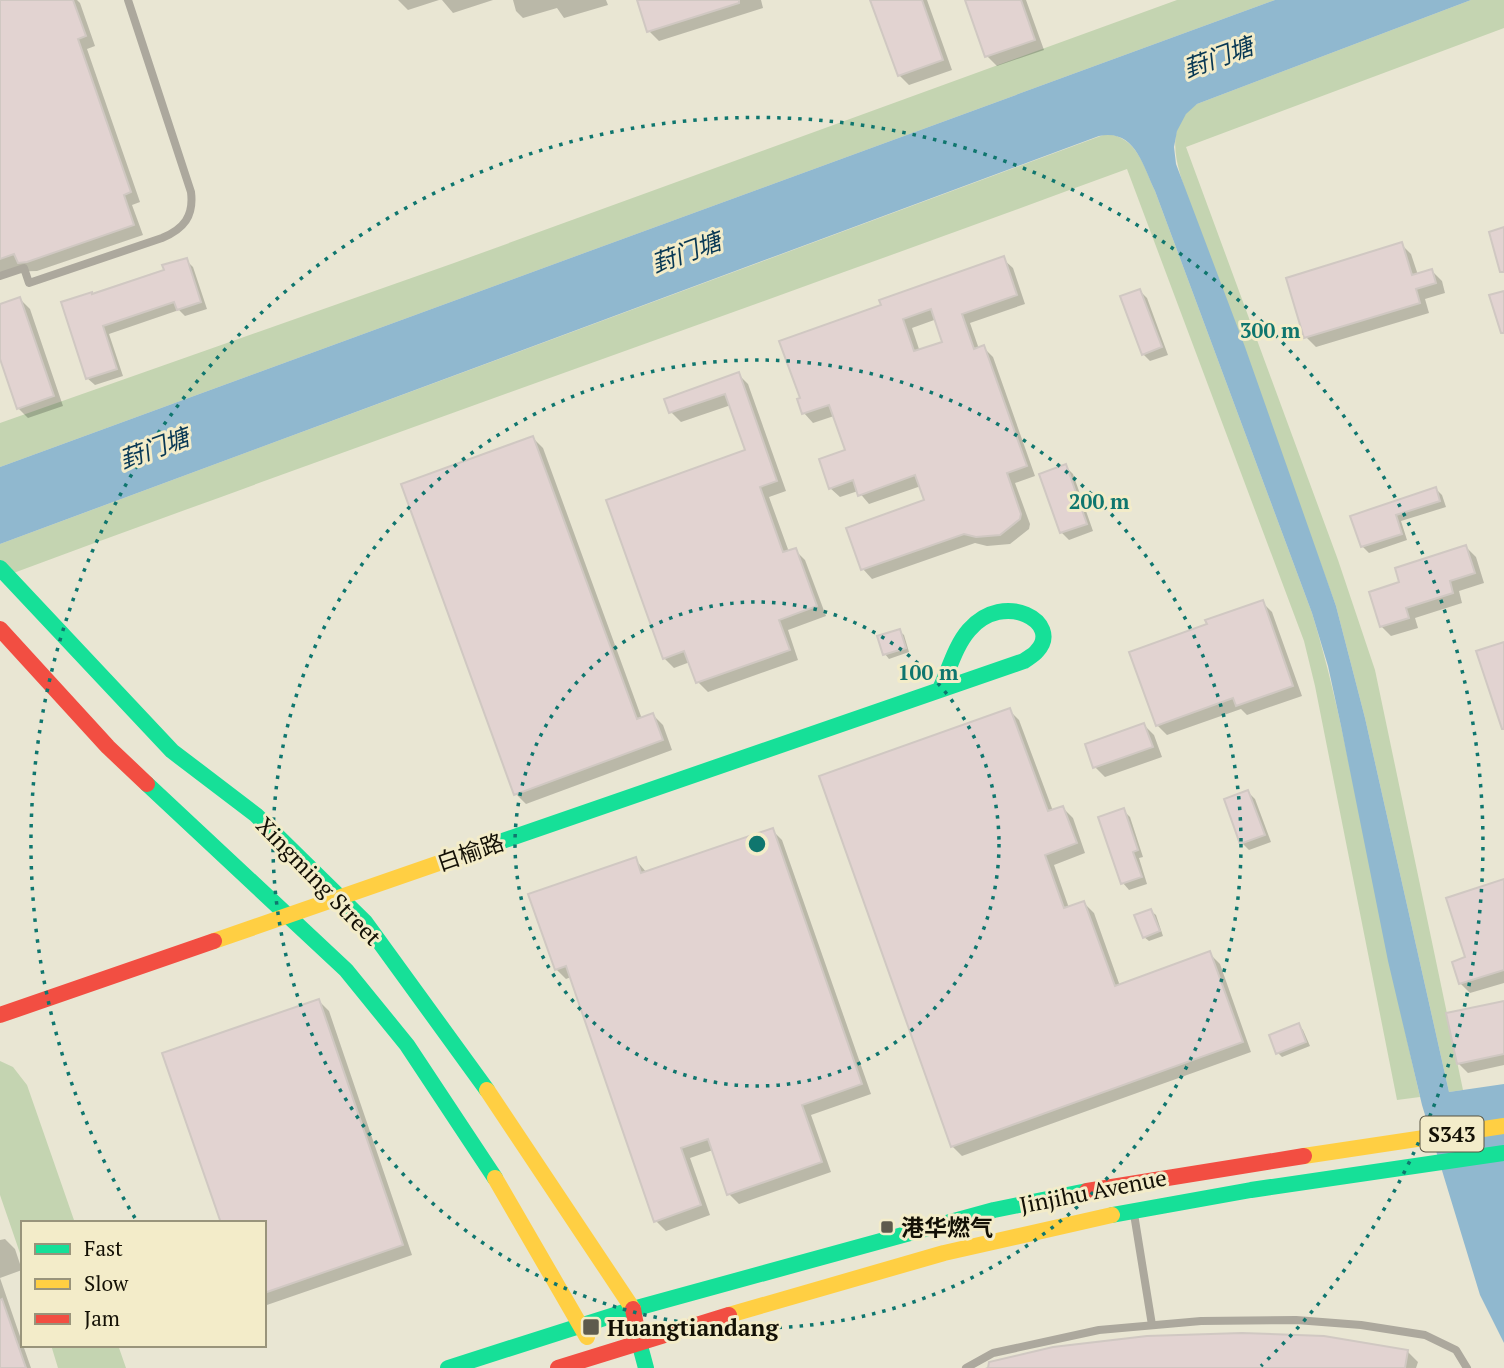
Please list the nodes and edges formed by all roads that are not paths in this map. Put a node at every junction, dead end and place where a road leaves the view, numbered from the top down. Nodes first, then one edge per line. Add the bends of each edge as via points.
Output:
1 (128, 0) edge
2 (0, 276) edge
3 (0, 568) edge
4 (0, 629) edge
5 (940, 689) junction
6 (339, 897) junction
7 (289, 914) junction
8 (0, 1014) edge
9 (1504, 1126) edge
10 (1504, 1153) edge
11 (1133, 1211) junction
12 (633, 1309) junction
13 (581, 1325) junction
14 (1152, 1325) junction
15 (639, 1342) junction
16 (601, 1362) edge
17 (448, 1368) edge
18 (558, 1368) edge
19 (646, 1368) edge
20 (966, 1368) edge
21 (1467, 1368) edge

1 - 2 lane via 191,192 189,218 162,238 29,283 24,268
3 - 6 main road, Xingming Street via 172,751 256,814
4 - 7 main road, Xingming Street via 108,747
5 - 5 main road, 白榆路 via 1033,656 1042,643 1040,626 1013,609 983,617 968,631
5 - 6 main road, 白榆路
6 - 7 main road, 白榆路
6 - 12 main road, Xingming Street via 365,922 482,1083
7 - 8 main road, 白榆路
7 - 13 main road, Xingming Street via 346,970 407,1045 484,1159
9 - 12 main road, Jinjihu Avenue / S343 via 1128,1183 994,1209
10 - 11 main road, Jinjihu Avenue / S343
11 - 14 lane
11 - 15 main road, Jinjihu Avenue / S343 via 961,1250
12 - 13 main road, Jinjihu Avenue / S343
12 - 15 main road
13 - 16 main road, Xingming Street
13 - 17 main road, Jinjihu Avenue / S343
14 - 20 lane via 1099,1330 993,1353
14 - 21 lane via 1296,1320 1361,1325 1425,1335 1456,1350
15 - 16 main road, Jinjihu Avenue / S343
15 - 19 main road
16 - 18 main road, Jinjihu Avenue / S343

